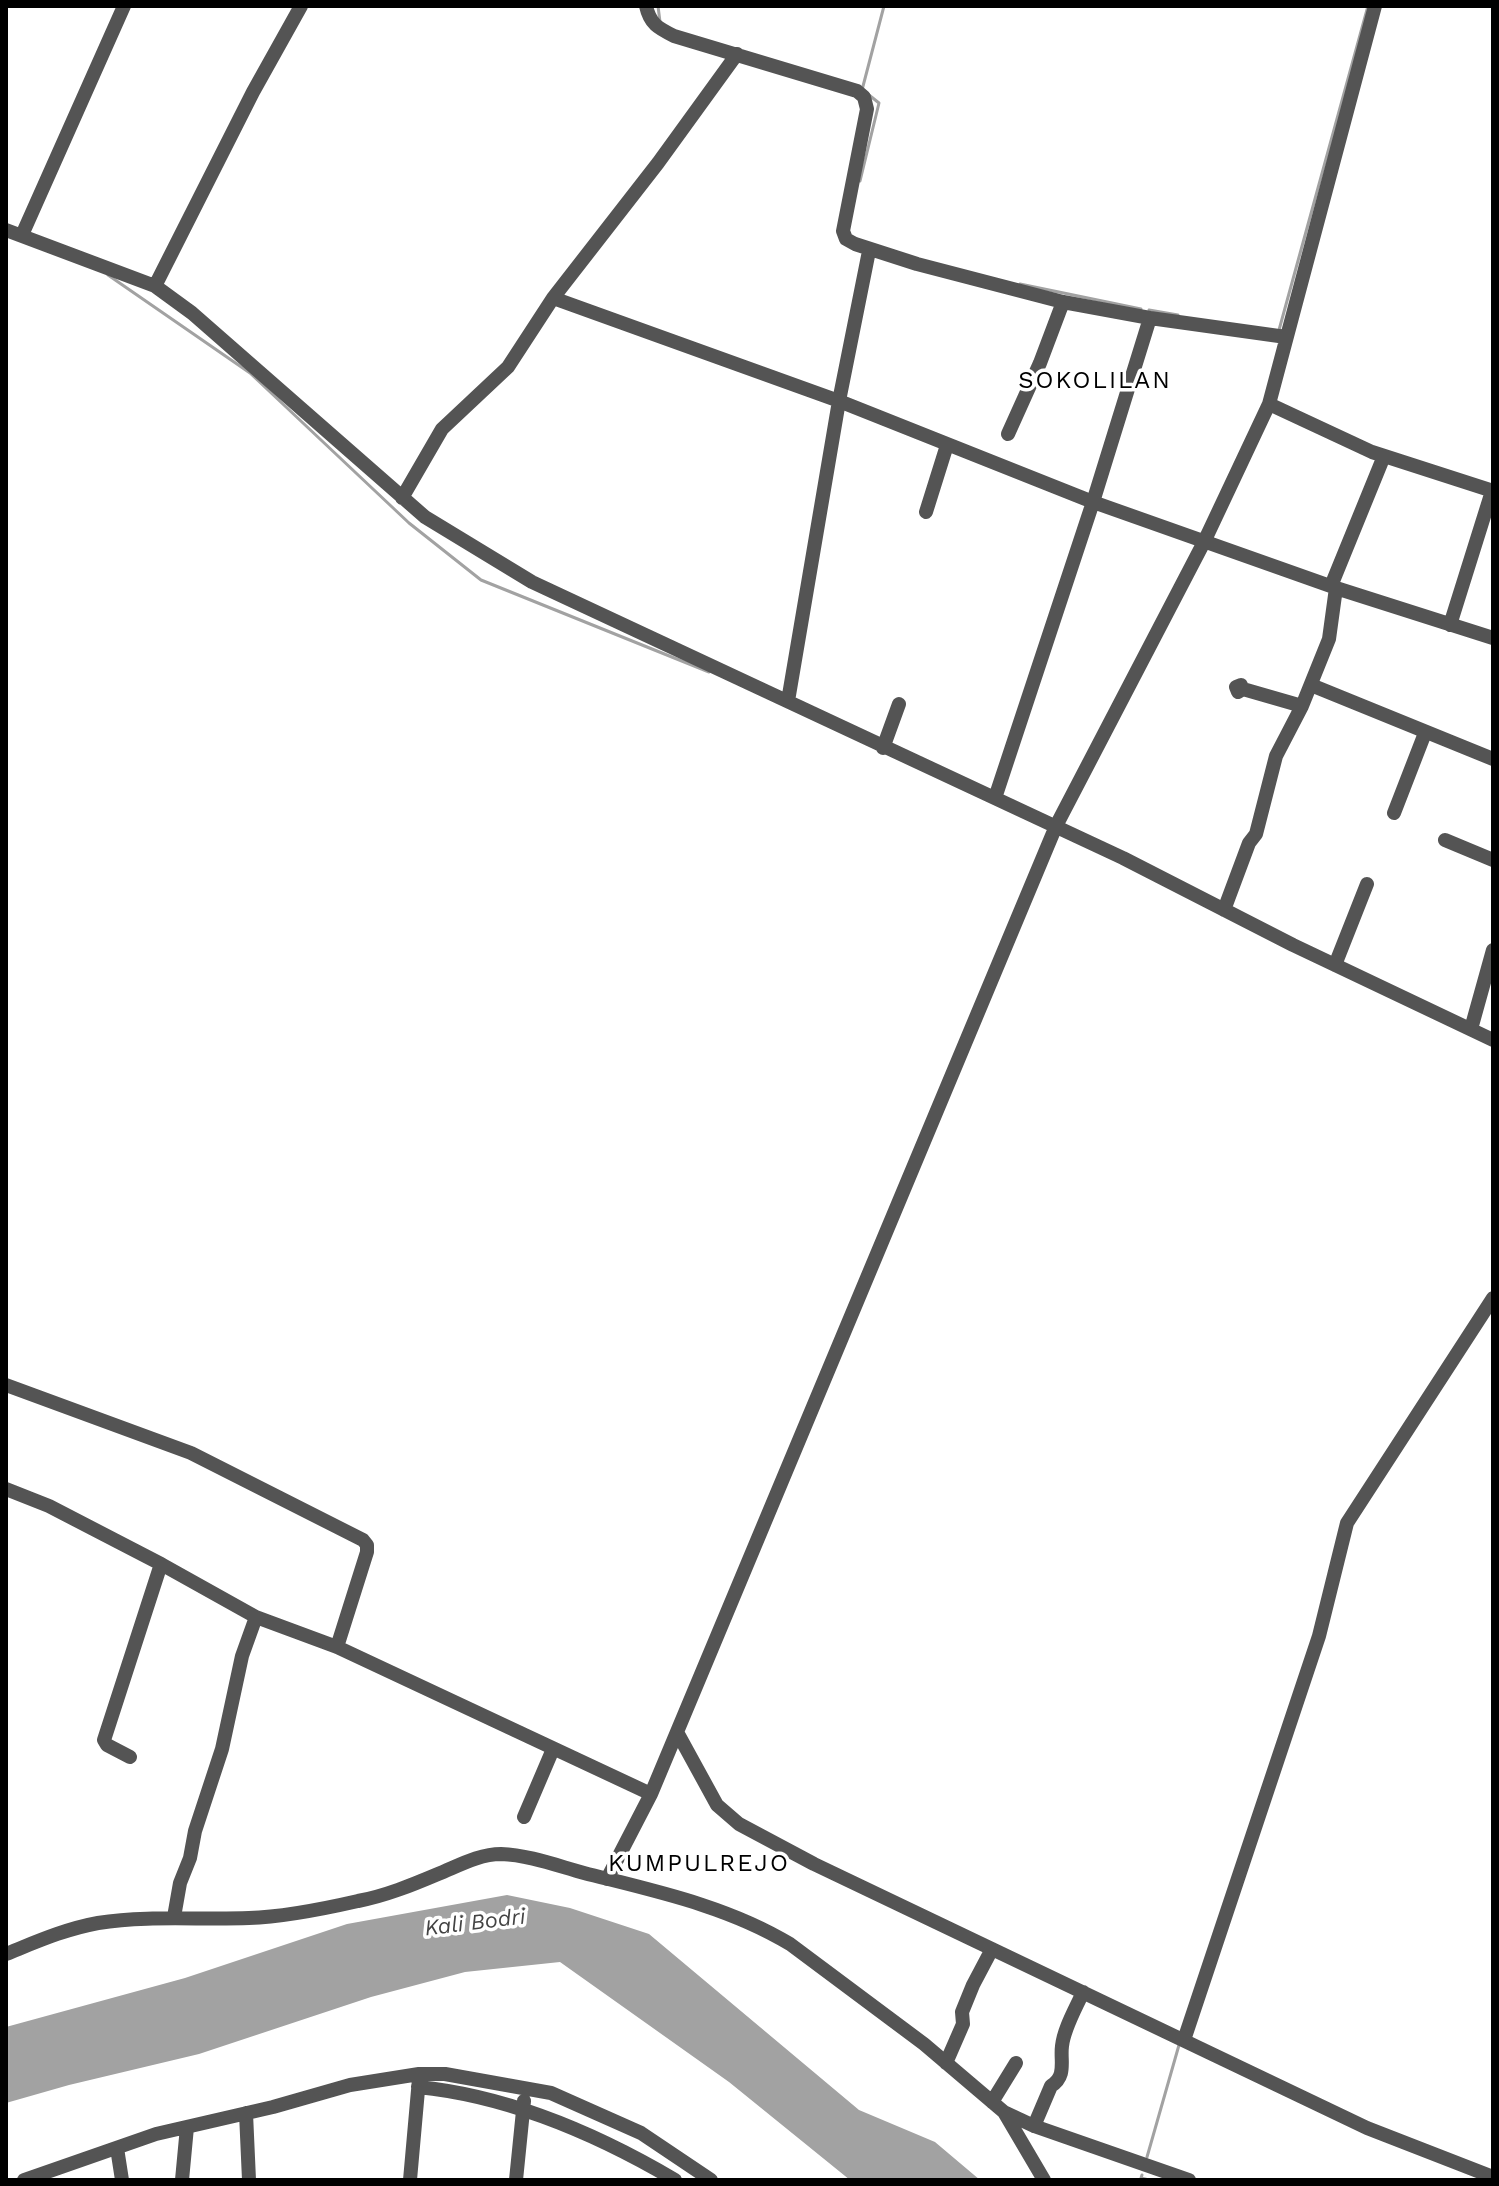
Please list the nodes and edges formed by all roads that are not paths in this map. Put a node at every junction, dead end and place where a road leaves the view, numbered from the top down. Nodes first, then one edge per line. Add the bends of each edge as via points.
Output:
1 (124, 6) edge
2 (301, 6) edge
3 (646, 6) edge
4 (1375, 6) edge
5 (737, 54) junction
6 (6, 230) edge
7 (22, 235) junction
8 (869, 251) junction
9 (155, 286) junction
10 (553, 298) junction
11 (1063, 302) junction
12 (1146, 317) junction
13 (1286, 337) junction
14 (839, 401) junction
15 (1269, 404) junction
16 (1008, 434) dead end
17 (947, 445) junction
18 (1384, 456) junction
19 (1493, 491) edge
20 (402, 498) junction
21 (1090, 500) junction
22 (926, 512) dead end
23 (1204, 542) junction
24 (1334, 587) junction
25 (1450, 625) junction
26 (1493, 638) edge
27 (1241, 685) dead end
28 (1311, 685) junction
29 (788, 701) junction
30 (899, 704) dead end
31 (1302, 706) junction
32 (1425, 733) junction
33 (883, 748) junction
34 (1493, 759) edge
35 (991, 796) junction
36 (1394, 813) dead end
37 (1052, 838) junction
38 (1445, 840) dead end
39 (1493, 860) edge
40 (1367, 884) dead end
41 (1224, 910) junction
42 (1493, 950) edge
43 (1335, 965) junction
44 (1471, 1029) junction
45 (1493, 1040) edge
46 (1493, 1298) edge
47 (6, 1385) edge
48 (6, 1489) edge
49 (161, 1564) junction
50 (256, 1617) junction
51 (337, 1647) junction
52 (677, 1732) junction
53 (553, 1749) junction
54 (130, 1757) dead end
55 (651, 1794) junction
56 (524, 1817) dead end
57 (607, 1879) junction
58 (174, 1917) junction
59 (992, 1949) junction
60 (6, 1954) edge
61 (1083, 1992) junction
62 (1184, 2040) junction
63 (946, 2063) junction
64 (1016, 2063) dead end
65 (419, 2081) junction
66 (525, 2088) junction
67 (998, 2107) junction
68 (524, 2109) junction
69 (246, 2113) junction
70 (1034, 2126) junction
71 (187, 2127) junction
72 (117, 2148) junction
73 (1493, 2177) edge
74 (24, 2180) edge
75 (122, 2180) edge
76 (182, 2180) edge
77 (249, 2180) edge
78 (410, 2180) edge
79 (516, 2180) edge
80 (675, 2180) edge
81 (711, 2180) edge
82 (1044, 2180) edge
83 (1189, 2180) edge

1 - 7 street
2 - 9 street
3 - 5 street via 656,27
4 - 13 street
5 - 8 street via 864,97 867,109 843,231 846,239
5 - 10 street
6 - 7 street
7 - 9 street
8 - 11 street
8 - 14 street
9 - 20 street
10 - 14 street
10 - 20 street via 508,367 442,429
11 - 12 street
11 - 16 street
12 - 13 street
12 - 21 street
13 - 15 street
14 - 17 street
14 - 29 street
15 - 18 street
15 - 23 street
17 - 21 street
17 - 22 street
18 - 19 street
18 - 24 street
19 - 25 street
20 - 29 street via 532,582
21 - 23 street
21 - 35 street
23 - 24 street
23 - 37 street
24 - 25 street
24 - 28 street via 1329,639
25 - 26 street
27 - 31 street via 1238,692
28 - 31 street
28 - 32 street
29 - 33 street
30 - 33 street
31 - 41 street via 1276,756 1256,834
32 - 34 street
32 - 36 street
33 - 35 street
35 - 37 street
37 - 41 street
37 - 52 street
38 - 39 street
40 - 43 street
41 - 43 street
42 - 44 street
43 - 44 street
44 - 45 street
46 - 62 street via 1347,1523 1319,1636
47 - 51 street via 191,1453 363,1540 367,1552
48 - 49 street
49 - 50 street
49 - 54 street via 104,1740
50 - 51 street
50 - 58 street
51 - 53 street
52 - 55 street
52 - 59 street via 717,1805 739,1824
53 - 55 street
53 - 56 street
55 - 57 street
57 - 58 street via 533,1859 484,1856 359,1901 252,1918
57 - 63 street via 725,1912 771,1932
58 - 60 street via 64,1930
59 - 61 street
59 - 63 street via 962,2012 963,2024
61 - 62 street
61 - 70 street via 1062,2040 1063,2068
62 - 73 street via 1367,2128
63 - 67 street
64 - 67 street
65 - 66 street via 445,2074
65 - 68 street
65 - 69 street via 350,2085
65 - 78 street
66 - 68 street
66 - 81 street via 551,2093 641,2133
67 - 70 street
67 - 82 street
68 - 79 street
68 - 80 street via 628,2152
69 - 71 street
69 - 77 street
70 - 83 street
71 - 72 street
71 - 76 street
72 - 74 street
72 - 75 street

